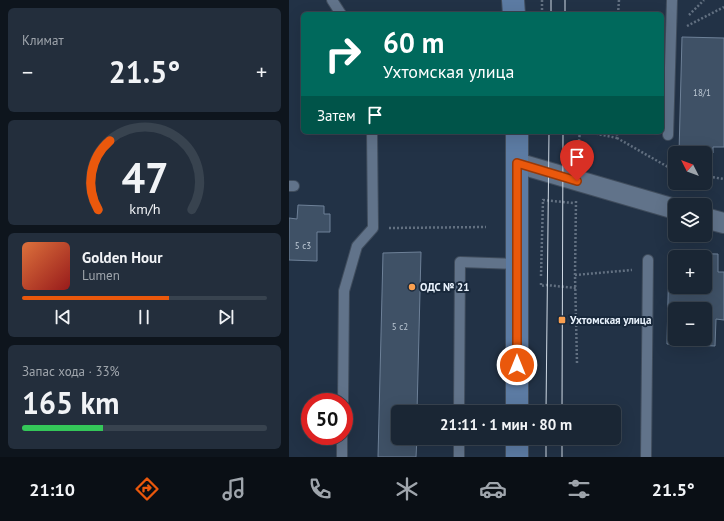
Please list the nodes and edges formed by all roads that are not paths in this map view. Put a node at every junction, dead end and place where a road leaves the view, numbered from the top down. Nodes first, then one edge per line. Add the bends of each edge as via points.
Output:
1 (331, 0) edge
2 (513, 0) edge
3 (672, 0) edge
4 (340, 12) edge
5 (514, 12) edge
6 (372, 134) edge
7 (517, 134) edge
8 (668, 135) road end
9 (517, 163) junction
10 (668, 207) edge
11 (712, 220) edge
12 (724, 223) edge
13 (518, 264) junction
14 (648, 264) road end
15 (343, 393) edge
16 (459, 405) edge
17 (517, 405) edge
18 (342, 445) edge
19 (459, 445) edge
20 (517, 445) edge
21 (342, 457) edge
22 (459, 457) edge
23 (517, 457) edge
24 (646, 457) edge

1 - 4 lane
2 - 5 main road
3 - 8 lane
6 - 15 lane via 373,228 357,246 344,291
7 - 9 main road
9 - 10 street
9 - 13 main road
11 - 12 street
13 - 16 lane via 459,262
13 - 17 main road
14 - 24 lane
18 - 21 lane
19 - 22 lane
20 - 23 main road

